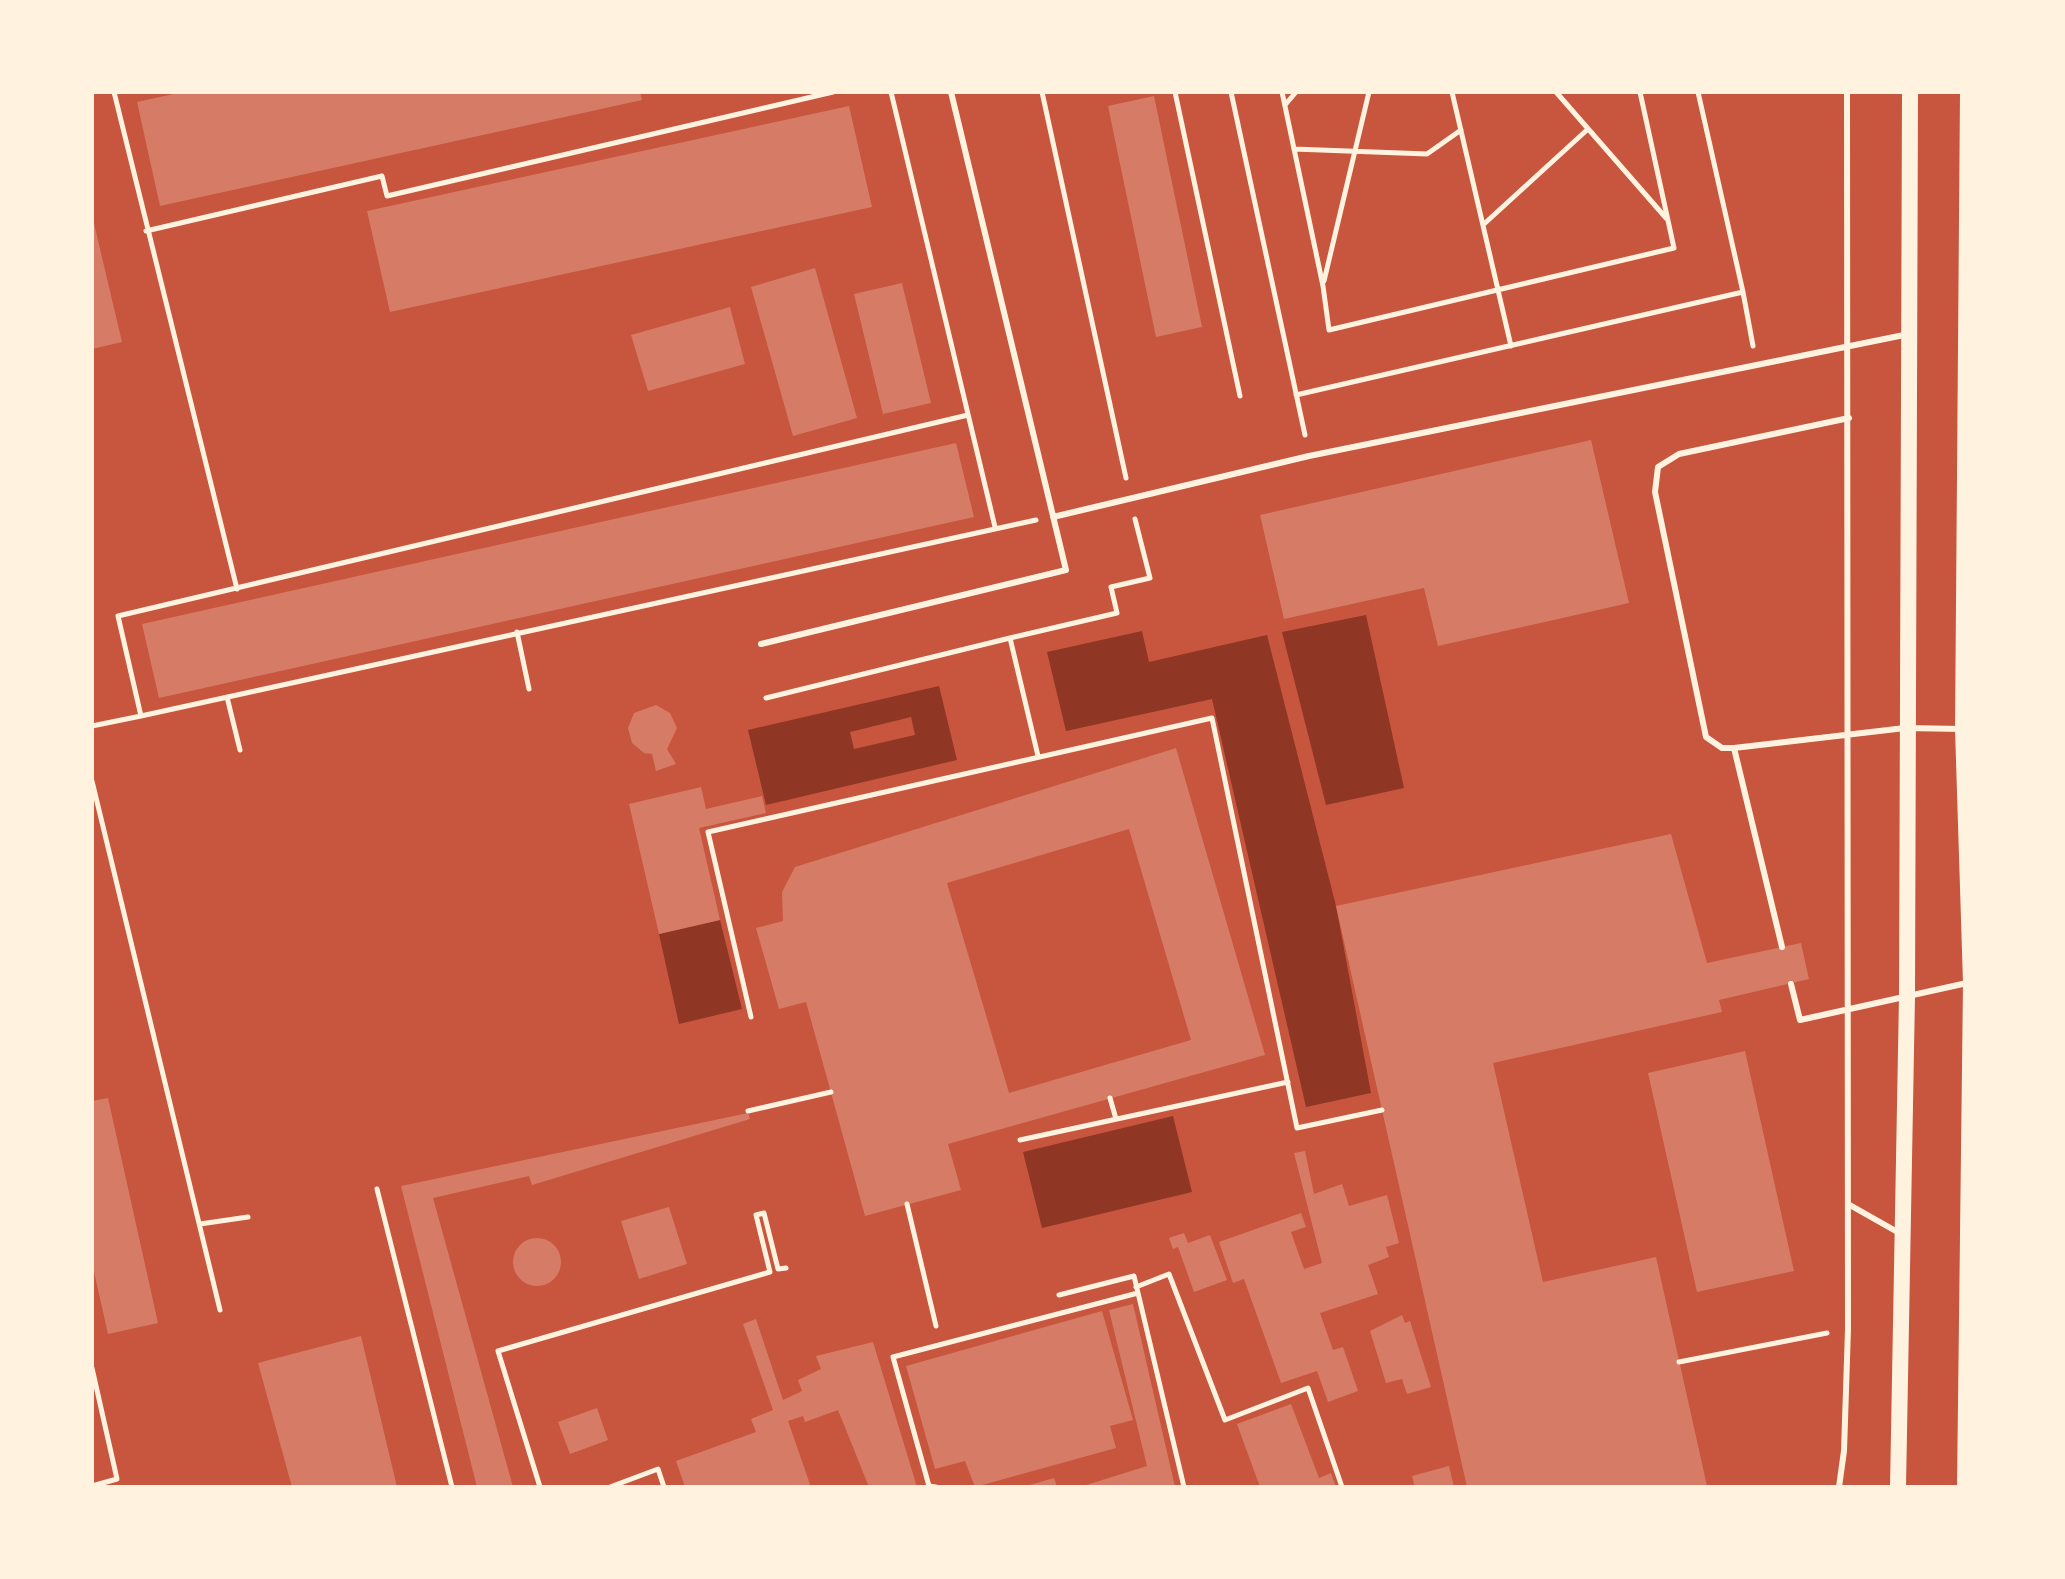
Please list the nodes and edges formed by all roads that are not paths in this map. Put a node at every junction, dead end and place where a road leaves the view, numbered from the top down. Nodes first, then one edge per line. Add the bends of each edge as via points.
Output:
1 (951, 92) edge
2 (1847, 92) edge
3 (1910, 92) edge
4 (1968, 92) edge
5 (1909, 334) junction
6 (1850, 346) junction
7 (1849, 418) junction
8 (1053, 517) junction
9 (761, 644) dead end
10 (1905, 728) junction
11 (1963, 729) junction
12 (1848, 734) junction
13 (1734, 748) junction
14 (1782, 947) dead end
15 (1971, 983) junction
16 (1791, 984) dead end
17 (1907, 996) junction
18 (1848, 1009) junction
19 (1848, 1204) junction
20 (1904, 1236) junction
21 (1839, 1487) edge
22 (1898, 1487) edge
23 (1965, 1487) edge

1 - 8 lane
2 - 6 lane
3 - 5 main road
4 - 11 main road
5 - 6 lane
5 - 10 main road
6 - 7 lane
6 - 8 lane via 1309,456
7 - 12 lane
7 - 13 lane via 1679,454 1658,467 1654,479 1702,727 1713,744
8 - 9 lane via 1066,570
10 - 11 lane
10 - 12 lane
10 - 17 main road
11 - 15 main road
12 - 13 lane
12 - 18 lane
13 - 14 lane
15 - 17 lane
15 - 23 main road
16 - 18 lane via 1800,1020
17 - 18 lane
17 - 20 main road
18 - 19 lane
19 - 20 lane
19 - 21 lane
20 - 22 main road

